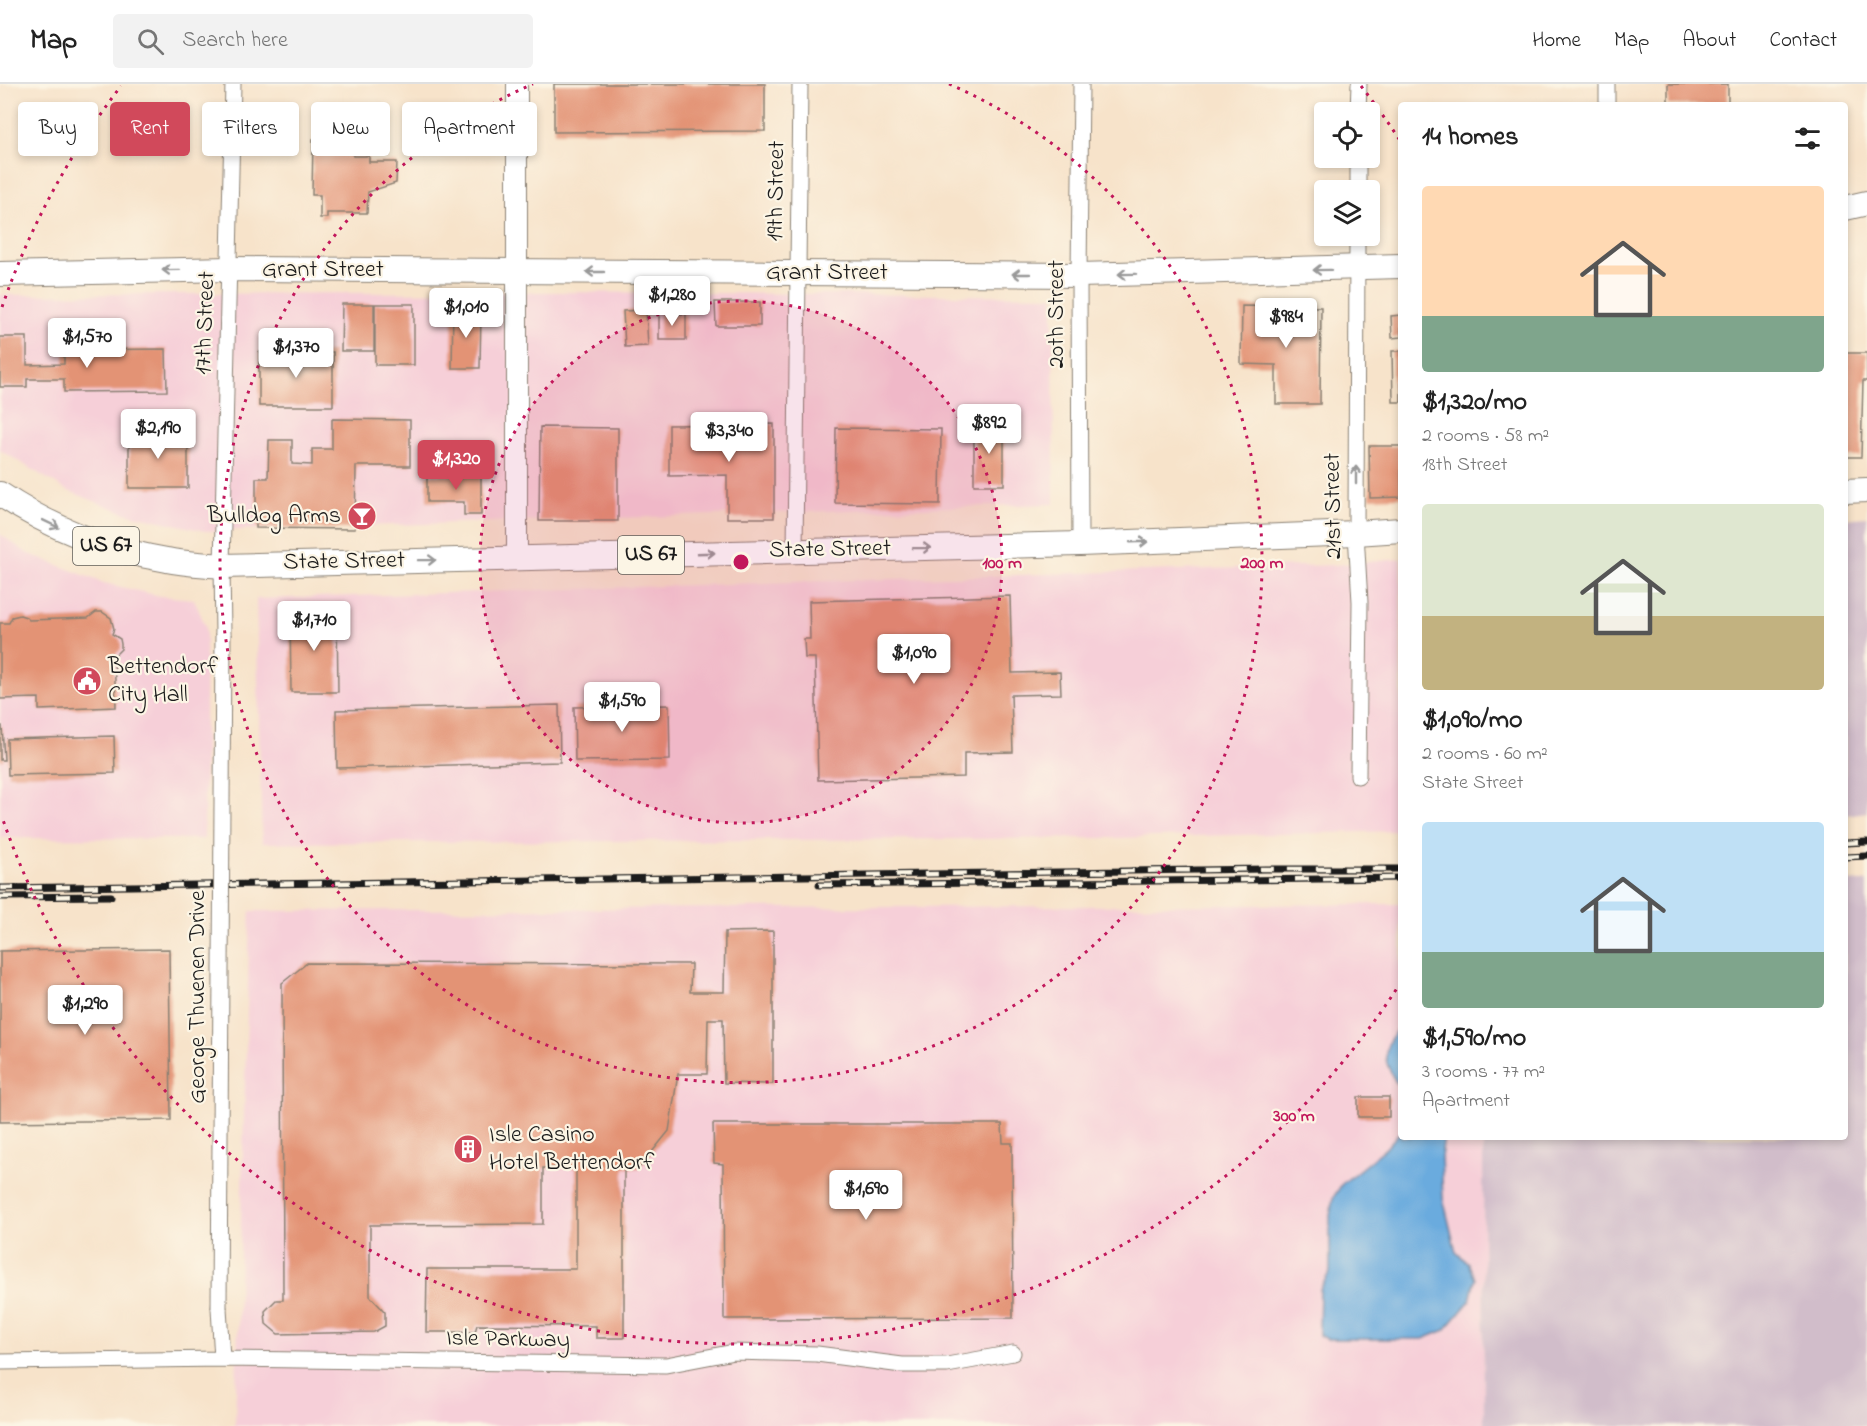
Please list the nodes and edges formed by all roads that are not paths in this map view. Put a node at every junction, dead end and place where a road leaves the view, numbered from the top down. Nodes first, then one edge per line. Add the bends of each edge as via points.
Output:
1 (234, 84) edge
2 (517, 84) edge
3 (800, 84) edge
4 (1081, 84) edge
5 (1359, 84) edge
6 (1607, 84) edge
7 (1358, 102) edge
8 (1607, 102) edge
9 (1867, 203) edge
10 (1848, 207) edge
11 (1357, 246) edge
12 (1398, 266) edge
13 (230, 269) junction
14 (1356, 269) junction
15 (517, 271) junction
16 (798, 273) junction
17 (0, 274) edge
18 (1079, 275) junction
19 (1867, 490) edge
20 (1848, 491) edge
21 (0, 494) edge
22 (1398, 530) edge
23 (1356, 534) junction
24 (1080, 544) junction
25 (795, 551) junction
26 (517, 558) junction
27 (222, 566) junction
28 (223, 634) joint
29 (1358, 776) dead end
30 (1013, 1353) dead end
31 (222, 1359) junction
32 (0, 1362) edge

1 - 13 street, 17th Street
2 - 15 street
3 - 16 street, 19th Street
4 - 18 street, 20th Street
5 - 7 street
6 - 8 street
9 - 10 main road
11 - 14 street, 21st Street
12 - 14 main road, Grant Street
13 - 15 main road, Grant Street
13 -> 17 main road, Grant Street
13 - 27 street, 17th Street
14 -> 18 main road, Grant Street
23 -> 14 street, 21st Street
16 -> 15 main road, Grant Street
15 - 26 street
18 -> 16 main road, Grant Street
16 - 25 street, 19th Street
18 - 24 street, 20th Street
19 - 20 main road
21 -> 27 main road, US 67 via 27,512 98,544 168,561
22 - 23 main road, State Street / US 67
24 -> 23 main road, State Street / US 67
23 - 29 street, 21st Street via 1360,602
25 -> 24 main road, State Street / US 67
26 -> 25 main road, State Street / US 67
27 -> 26 main road, State Street / US 67
27 - 28 street, 17th Street
28 - 31 street, George Thuenen Drive, bridge via 219,1308
30 - 31 street, Isle Parkway via 946,1365 817,1354 734,1352 666,1365
31 - 32 street, Isle Parkway

